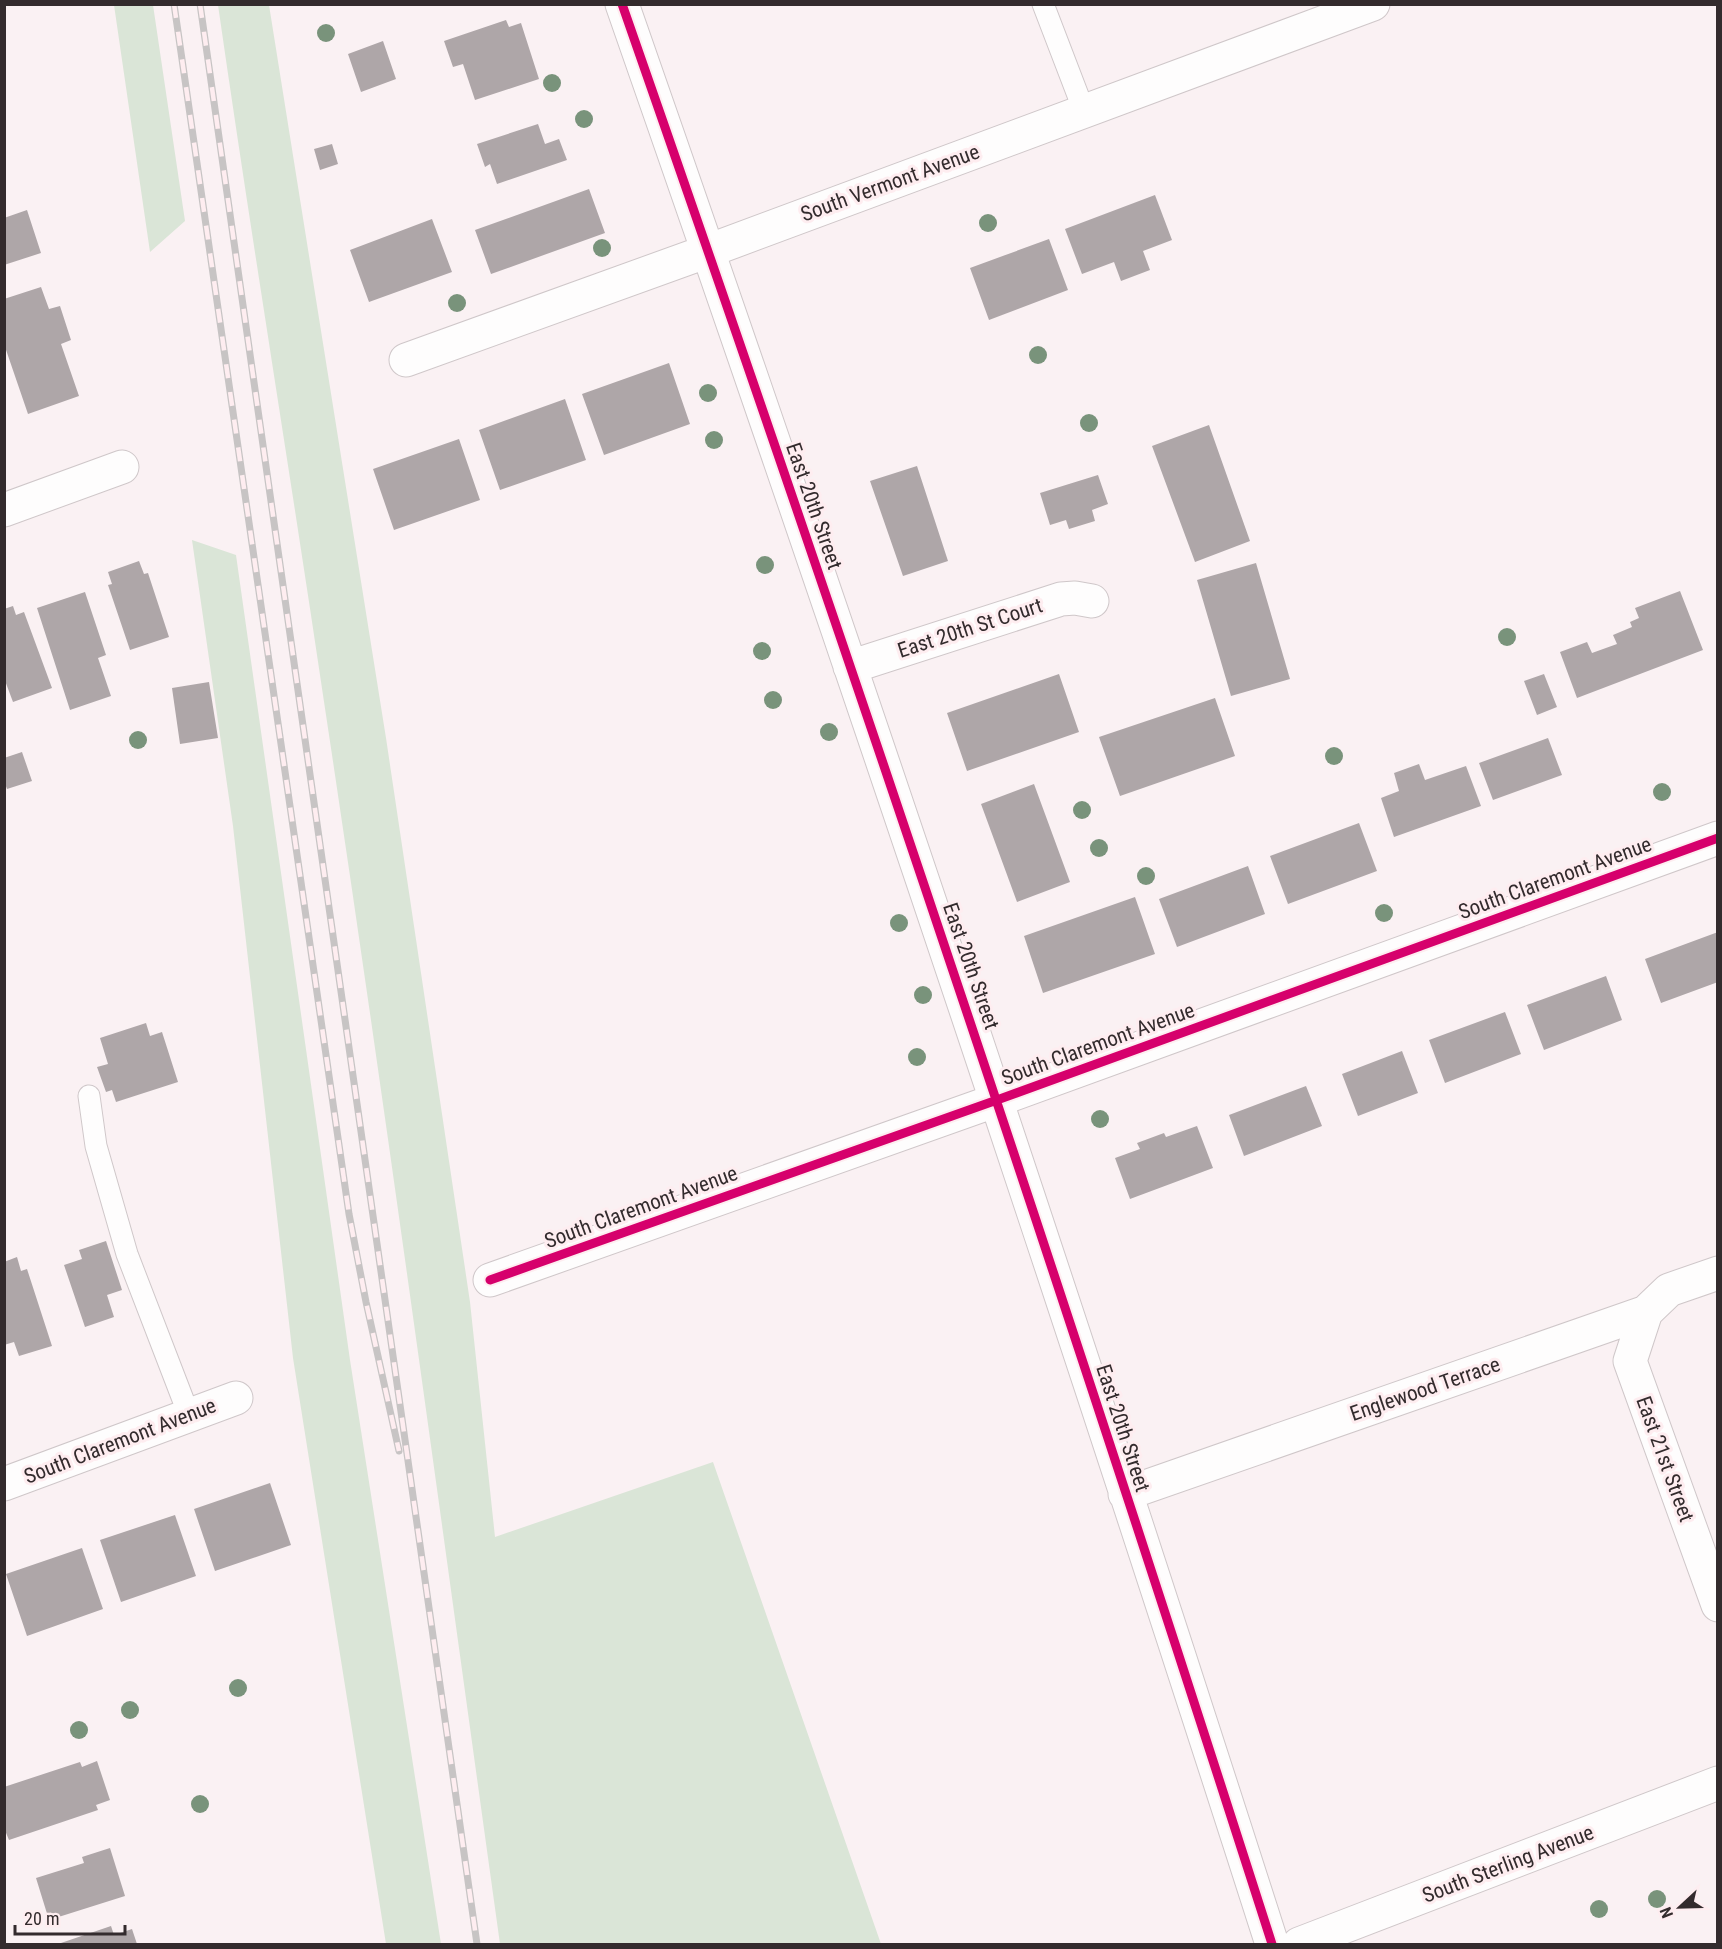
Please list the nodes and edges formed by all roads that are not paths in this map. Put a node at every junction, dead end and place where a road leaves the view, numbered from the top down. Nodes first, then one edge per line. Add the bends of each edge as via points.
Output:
1 (622, 4) edge
2 (1043, 4) edge
3 (1373, 4) edge
4 (1084, 111) junction
5 (708, 251) junction
6 (406, 360) dead end
7 (122, 467) dead end
8 (4, 510) edge
9 (1092, 601) dead end
10 (850, 667) junction
11 (1718, 838) edge
12 (89, 1096) dead end
13 (997, 1100) junction
14 (1718, 1273) edge
15 (490, 1280) dead end
16 (1646, 1312) junction
17 (236, 1398) dead end
18 (189, 1415) junction
19 (4, 1484) edge
20 (1125, 1494) junction
21 (1718, 1605) edge
22 (1718, 1783) edge
23 (1272, 1944) edge
24 (1299, 1944) edge

1 - 5 street, East 20th Street
2 - 4 lane
3 - 4 street, South Vermont Avenue
4 - 5 street, South Vermont Avenue
5 - 6 street, South Vermont Avenue
5 - 10 street, East 20th Street
7 - 8 street
9 - 10 street, East 20th St Court via 1061,599
10 - 13 street, East 20th Street
11 - 13 street, South Claremont Avenue
12 - 18 lane via 96,1146 127,1254
13 - 15 street, South Claremont Avenue
13 - 20 street, East 20th Street
14 - 16 street, Englewood Terrace via 1669,1290
16 - 20 street, Englewood Terrace
16 - 21 street, East 21st Street via 1630,1361
17 - 18 street, South Claremont Avenue
18 - 19 street, South Claremont Avenue
20 - 23 street, East 20th Street
22 - 24 street, South Sterling Avenue

